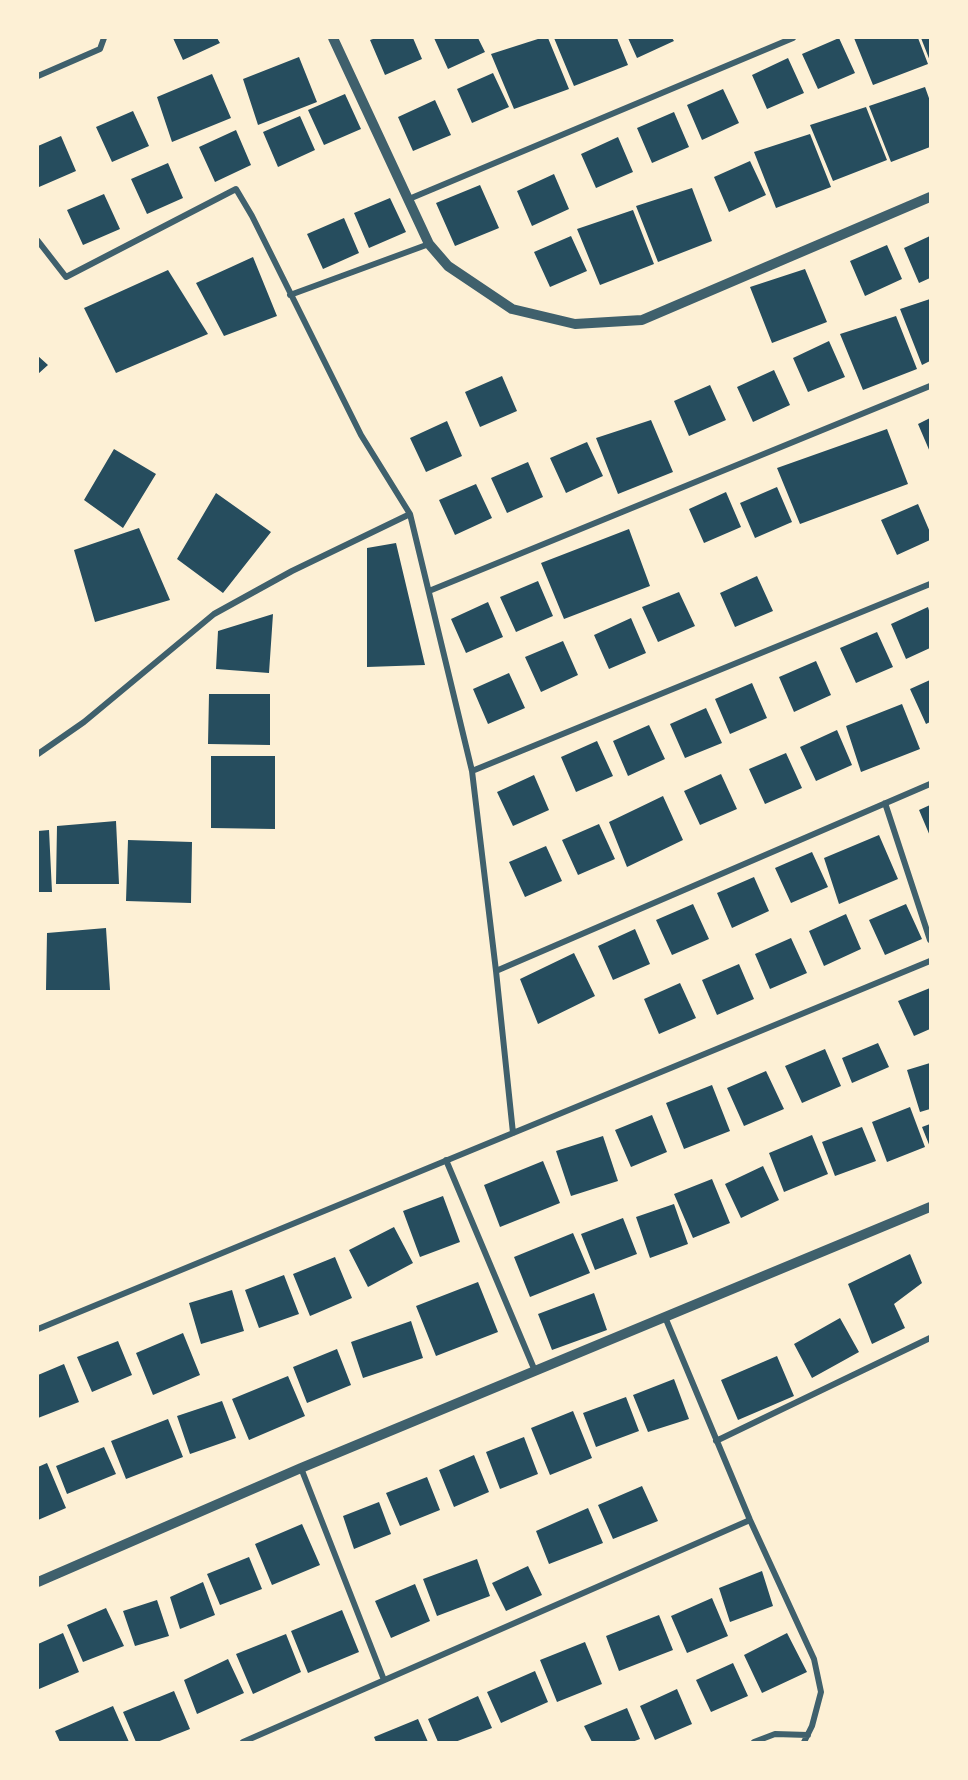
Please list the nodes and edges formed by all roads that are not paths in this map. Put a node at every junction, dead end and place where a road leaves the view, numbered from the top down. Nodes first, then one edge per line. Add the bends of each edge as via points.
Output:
1 (104, 38) edge
2 (333, 38) edge
3 (793, 38) edge
4 (38, 76) edge
5 (930, 197) edge
6 (409, 199) junction
7 (38, 241) edge
8 (429, 244) junction
9 (291, 295) junction
10 (930, 386) edge
11 (410, 514) junction
12 (930, 584) edge
13 (429, 591) junction
14 (38, 754) edge
15 (472, 771) junction
16 (930, 784) edge
17 (885, 803) junction
18 (930, 940) edge
19 (930, 961) edge
20 (496, 971) junction
21 (513, 1133) junction
22 (446, 1160) junction
23 (930, 1207) edge
24 (664, 1317) junction
25 (38, 1329) edge
26 (930, 1338) edge
27 (535, 1371) junction
28 (716, 1441) junction
29 (301, 1468) junction
30 (750, 1520) junction
31 (38, 1582) edge
32 (384, 1680) junction
33 (808, 1735) junction
34 (243, 1743) edge
35 (754, 1743) edge
36 (804, 1743) edge

1 - 4 street via 100,49
2 - 6 street
3 - 6 street
5 - 8 street via 642,320 575,324 512,309 448,266
6 - 8 street
7 - 9 street via 66,277 236,189
8 - 9 street
9 - 11 street via 361,435
10 - 13 street
11 - 13 street
11 - 14 street via 214,614 84,722
12 - 15 street
13 - 15 street
15 - 20 street
16 - 17 street
17 - 18 street
17 - 20 street
19 - 21 street
20 - 21 street
21 - 22 street
22 - 25 street
22 - 27 street
23 - 24 street
24 - 27 street
24 - 28 street
26 - 28 street
27 - 29 street
28 - 30 street
29 - 31 street
29 - 32 street
30 - 32 street
30 - 33 street via 814,1659 820,1692
32 - 34 street
33 - 35 street via 775,1734
33 - 36 street

